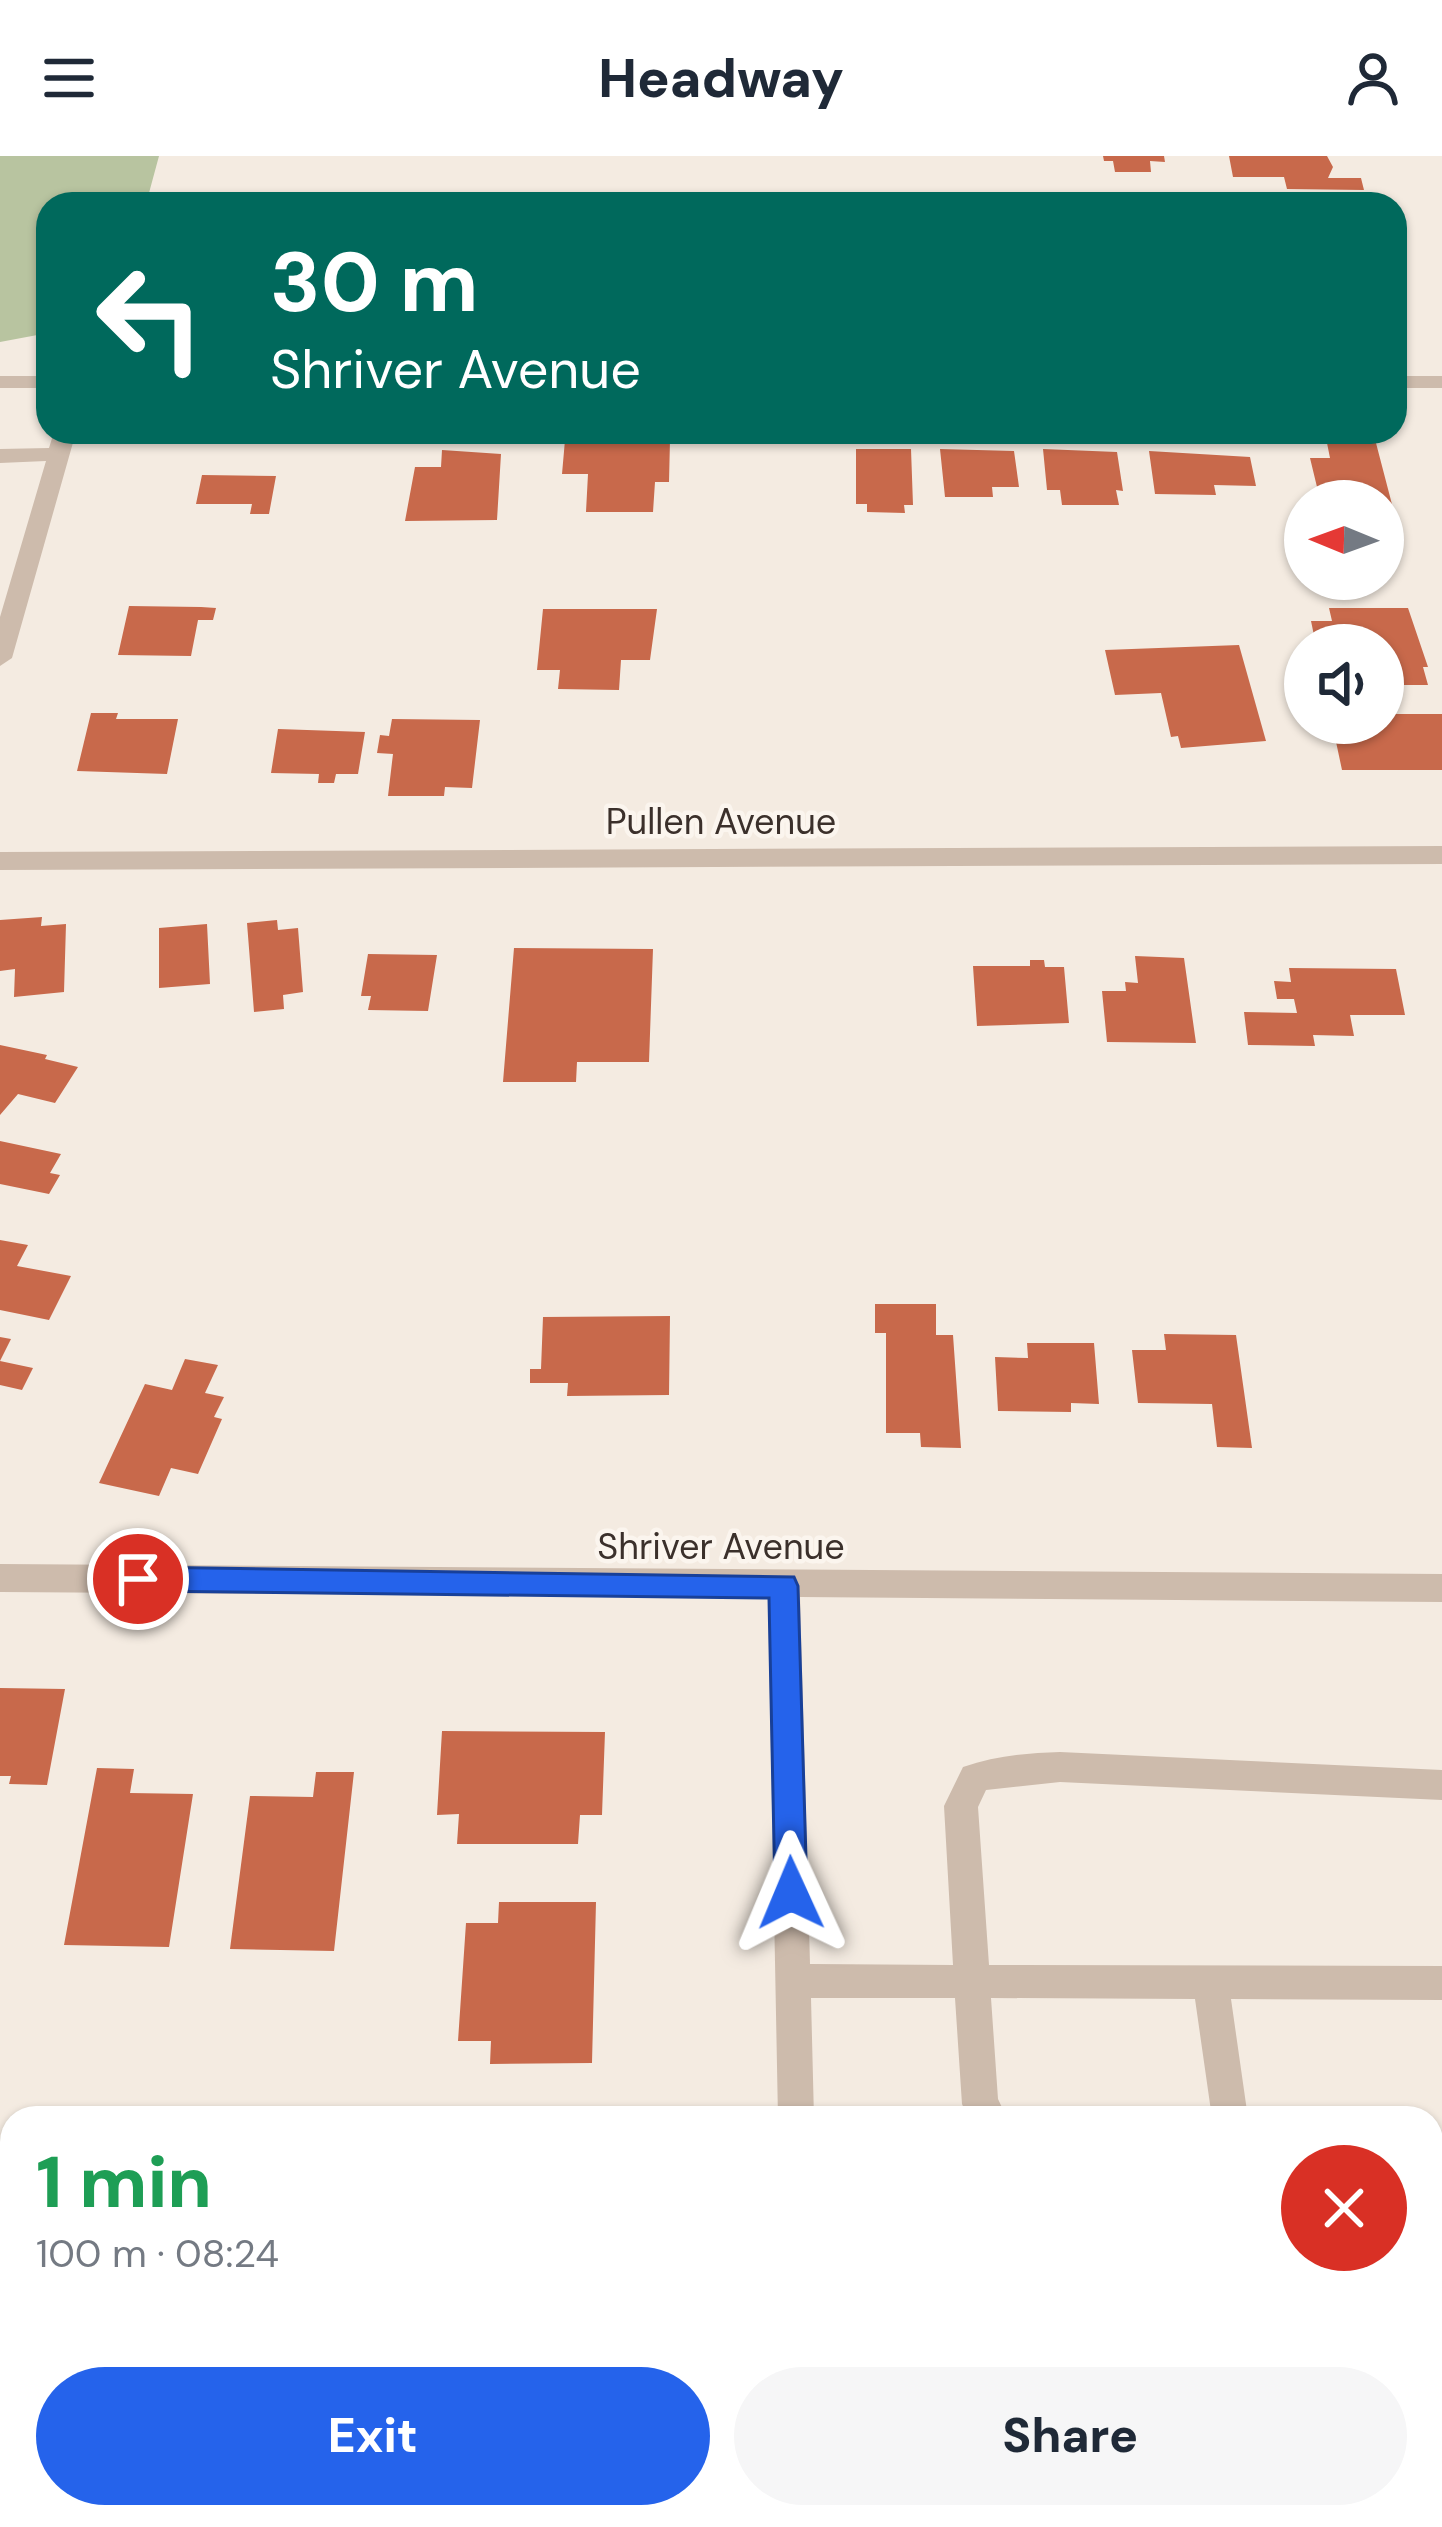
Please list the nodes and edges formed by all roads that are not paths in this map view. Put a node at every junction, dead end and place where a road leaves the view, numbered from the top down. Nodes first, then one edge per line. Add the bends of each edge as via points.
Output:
1 (0, 382) edge
2 (36, 382) edge
3 (1407, 382) edge
4 (1442, 382) edge
5 (57, 444) edge
6 (62, 444) edge
7 (0, 456) edge
8 (10, 586) edge
9 (0, 658) edge
10 (1442, 855) edge
11 (0, 860) edge
12 (0, 1578) edge
13 (784, 1586) junction
14 (1442, 1588) edge
15 (1442, 1785) edge
16 (970, 1979) junction
17 (793, 1981) junction
18 (1211, 1982) junction
19 (1442, 1983) edge
20 (796, 2106) edge
21 (981, 2106) edge
22 (1228, 2106) edge

1 - 2 street
3 - 4 street
5 - 7 street
6 - 8 street
8 - 9 street
10 - 11 street, Pullen Avenue
12 - 13 street, Shriver Avenue
13 - 14 street, Shriver Avenue
13 - 17 street
15 - 16 street via 1060,1767 975,1778 962,1806
16 - 17 street
16 - 18 street
16 - 21 street
17 - 20 street
18 - 19 street
18 - 22 street

